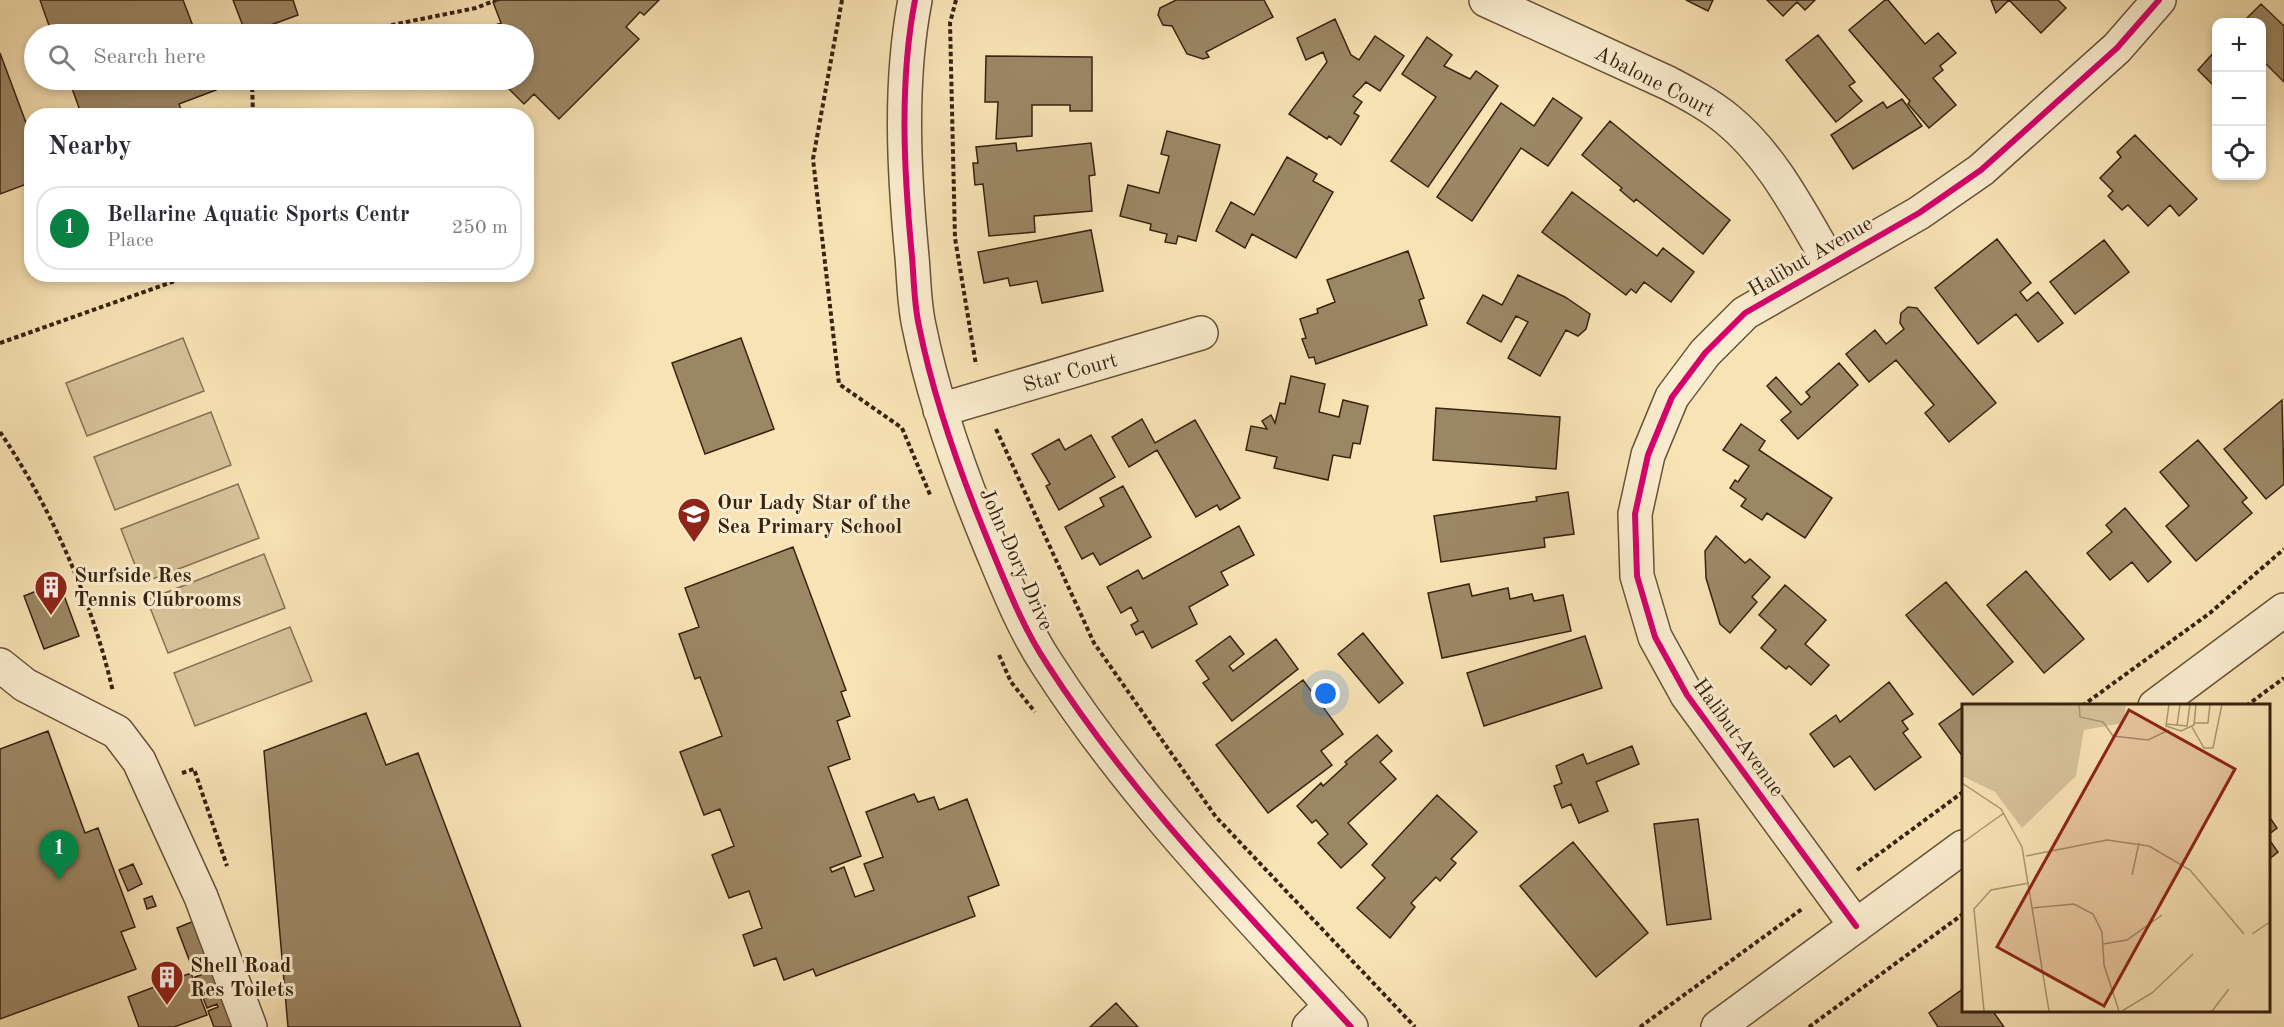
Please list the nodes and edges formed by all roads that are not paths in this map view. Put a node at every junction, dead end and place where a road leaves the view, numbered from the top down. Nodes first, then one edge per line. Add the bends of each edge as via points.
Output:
1 (915, 0) edge
2 (1486, 0) edge
3 (2160, 0) edge
4 (1830, 263) junction
5 (1201, 333) dead end
6 (940, 410) junction
7 (2284, 610) edge
8 (0, 665) edge
9 (2158, 704) edge
10 (1962, 848) edge
11 (1856, 926) junction
12 (1330, 1020) edge
13 (250, 1027) edge
14 (1718, 1027) edge

1 - 6 street, John Dory Drive via 905,103 907,204 918,324
2 - 4 street, Abalone Court via 1668,83 1728,120 1784,186
3 - 4 street, Halibut Avenue via 2117,48 1981,170 1919,213
4 - 11 street, Halibut Avenue via 1745,313 1705,352 1672,397 1648,455 1635,514 1637,576 1655,637 1687,695
5 - 6 street, Star Court
6 - 12 street, John Dory Drive via 1003,577 1045,661 1098,739 1161,819
7 - 9 street
8 - 13 street via 25,685 117,732 139,761 201,897
10 - 11 street
11 - 14 street

